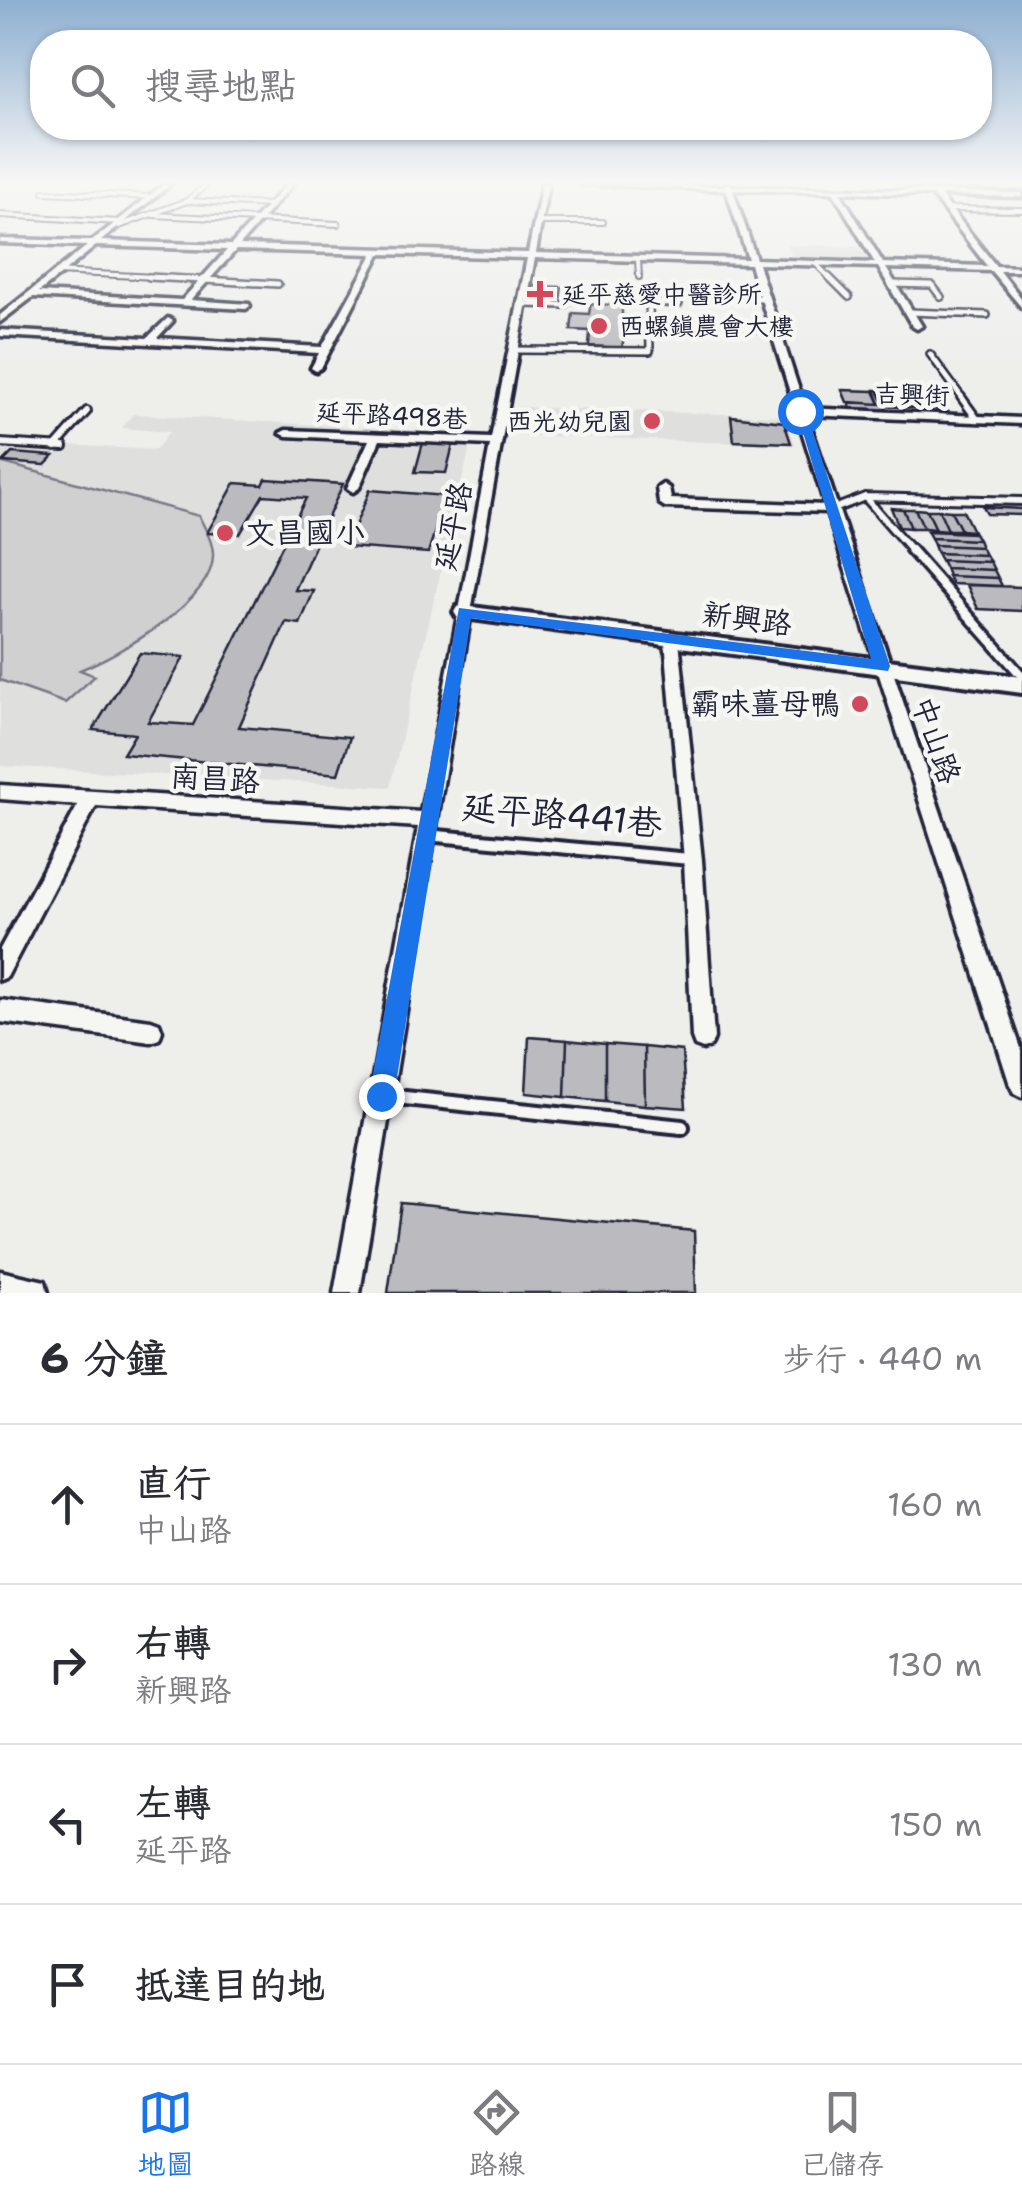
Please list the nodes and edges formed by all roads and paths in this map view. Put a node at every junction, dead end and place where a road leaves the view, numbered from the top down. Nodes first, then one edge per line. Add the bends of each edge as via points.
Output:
1 (92, 244) edge
2 (142, 244) edge
3 (238, 244) edge
4 (533, 244) edge
5 (746, 244) edge
6 (867, 244) edge
7 (973, 244) edge
8 (236, 247) junction
9 (378, 251) junction
10 (531, 256) junction
11 (638, 259) junction
12 (751, 262) junction
13 (816, 264) junction
14 (881, 265) junction
15 (991, 268) junction
16 (1022, 268) edge
17 (57, 272) junction
18 (639, 278) dead end
19 (204, 279) junction
20 (278, 284) dead end
21 (892, 284) junction
22 (30, 294) junction
23 (708, 297) dead end
24 (850, 297) dead end
25 (941, 297) dead end
26 (763, 298) junction
27 (649, 302) junction
28 (184, 303) junction
29 (522, 304) junction
30 (679, 304) dead end
31 (1022, 305) edge
32 (246, 306) dead end
33 (910, 312) junction
34 (987, 315) dead end
35 (0, 319) edge
36 (168, 322) dead end
37 (917, 326) dead end
38 (729, 328) dead end
39 (773, 329) junction
40 (0, 333) edge
41 (148, 342) junction
42 (324, 350) junction
43 (515, 350) junction
44 (930, 354) dead end
45 (316, 368) dead end
46 (87, 411) dead end
47 (800, 411) junction
48 (977, 419) junction
49 (1022, 420) edge
50 (286, 433) dead end
51 (376, 437) junction
52 (496, 442) junction
53 (0, 443) edge
54 (55, 447) junction
55 (64, 448) dead end
56 (353, 488) dead end
57 (662, 488) dead end
58 (865, 497) junction
59 (1022, 501) edge
60 (834, 509) junction
61 (464, 612) junction
62 (672, 640) junction
63 (882, 666) junction
64 (1022, 676) edge
65 (1022, 685) edge
66 (0, 792) edge
67 (91, 798) junction
68 (427, 828) junction
69 (693, 860) junction
70 (0, 970) edge
71 (0, 1012) edge
72 (151, 1031) dead end
73 (703, 1038) dead end
74 (1022, 1085) edge
75 (381, 1096) junction
76 (682, 1126) dead end
77 (0, 1284) edge
78 (36, 1290) dead end
79 (347, 1293) edge

1 - 17 street
2 - 8 street
3 - 8 street
4 - 10 street, 延平路
5 - 12 street, 中山路
6 - 14 street
7 - 15 street
8 - 9 street
8 - 19 street
9 - 10 street
9 - 42 street
10 - 11 street
10 - 29 street, 延平路
11 - 12 street
11 - 18 lane
12 - 13 street
12 - 26 street, 中山路
13 - 14 street
13 - 24 lane
14 - 15 street
14 - 21 street
15 - 16 street
15 - 31 street
17 - 19 lane
17 - 22 street
19 - 20 lane
19 - 28 street
21 - 25 lane via 932,285
21 - 33 street
22 - 28 street
22 - 35 street
23 - 26 lane
26 - 39 street, 中山路
27 - 29 lane
27 - 30 lane
27 - 43 lane via 650,352
28 - 32 street
29 - 43 street, 延平路
33 - 34 lane
33 - 37 street
36 - 41 street
38 - 39 lane
39 - 47 street, 中山路
40 - 41 street
41 - 42 street
42 - 45 street
43 - 52 street, 延平路
44 - 48 lane
46 - 54 lane
47 - 48 street, 吉興街
47 - 60 street, 中山路
48 - 49 street, 吉興街
50 - 51 street, 延平路498巷
51 - 52 street, 延平路498巷
51 - 56 street
52 - 61 street, 延平路
53 - 54 lane
54 - 55 lane
57 - 60 street via 665,504
58 - 59 lane
58 - 60 lane
58 - 64 lane
60 - 63 street, 中山路
61 - 62 street, 新興路
61 - 68 street, 延平路
62 - 63 street, 新興路
62 - 69 street, 延平路441巷
63 - 65 street, 新興路
63 - 74 street, 中山路
66 - 67 street, 南昌路
67 - 68 street, 南昌路
67 - 70 street
68 - 69 lane, 延平路441巷
68 - 75 street, 延平路
69 - 73 street, 延平路441巷
71 - 72 street
75 - 76 lane
75 - 79 street, 延平路
77 - 78 street

